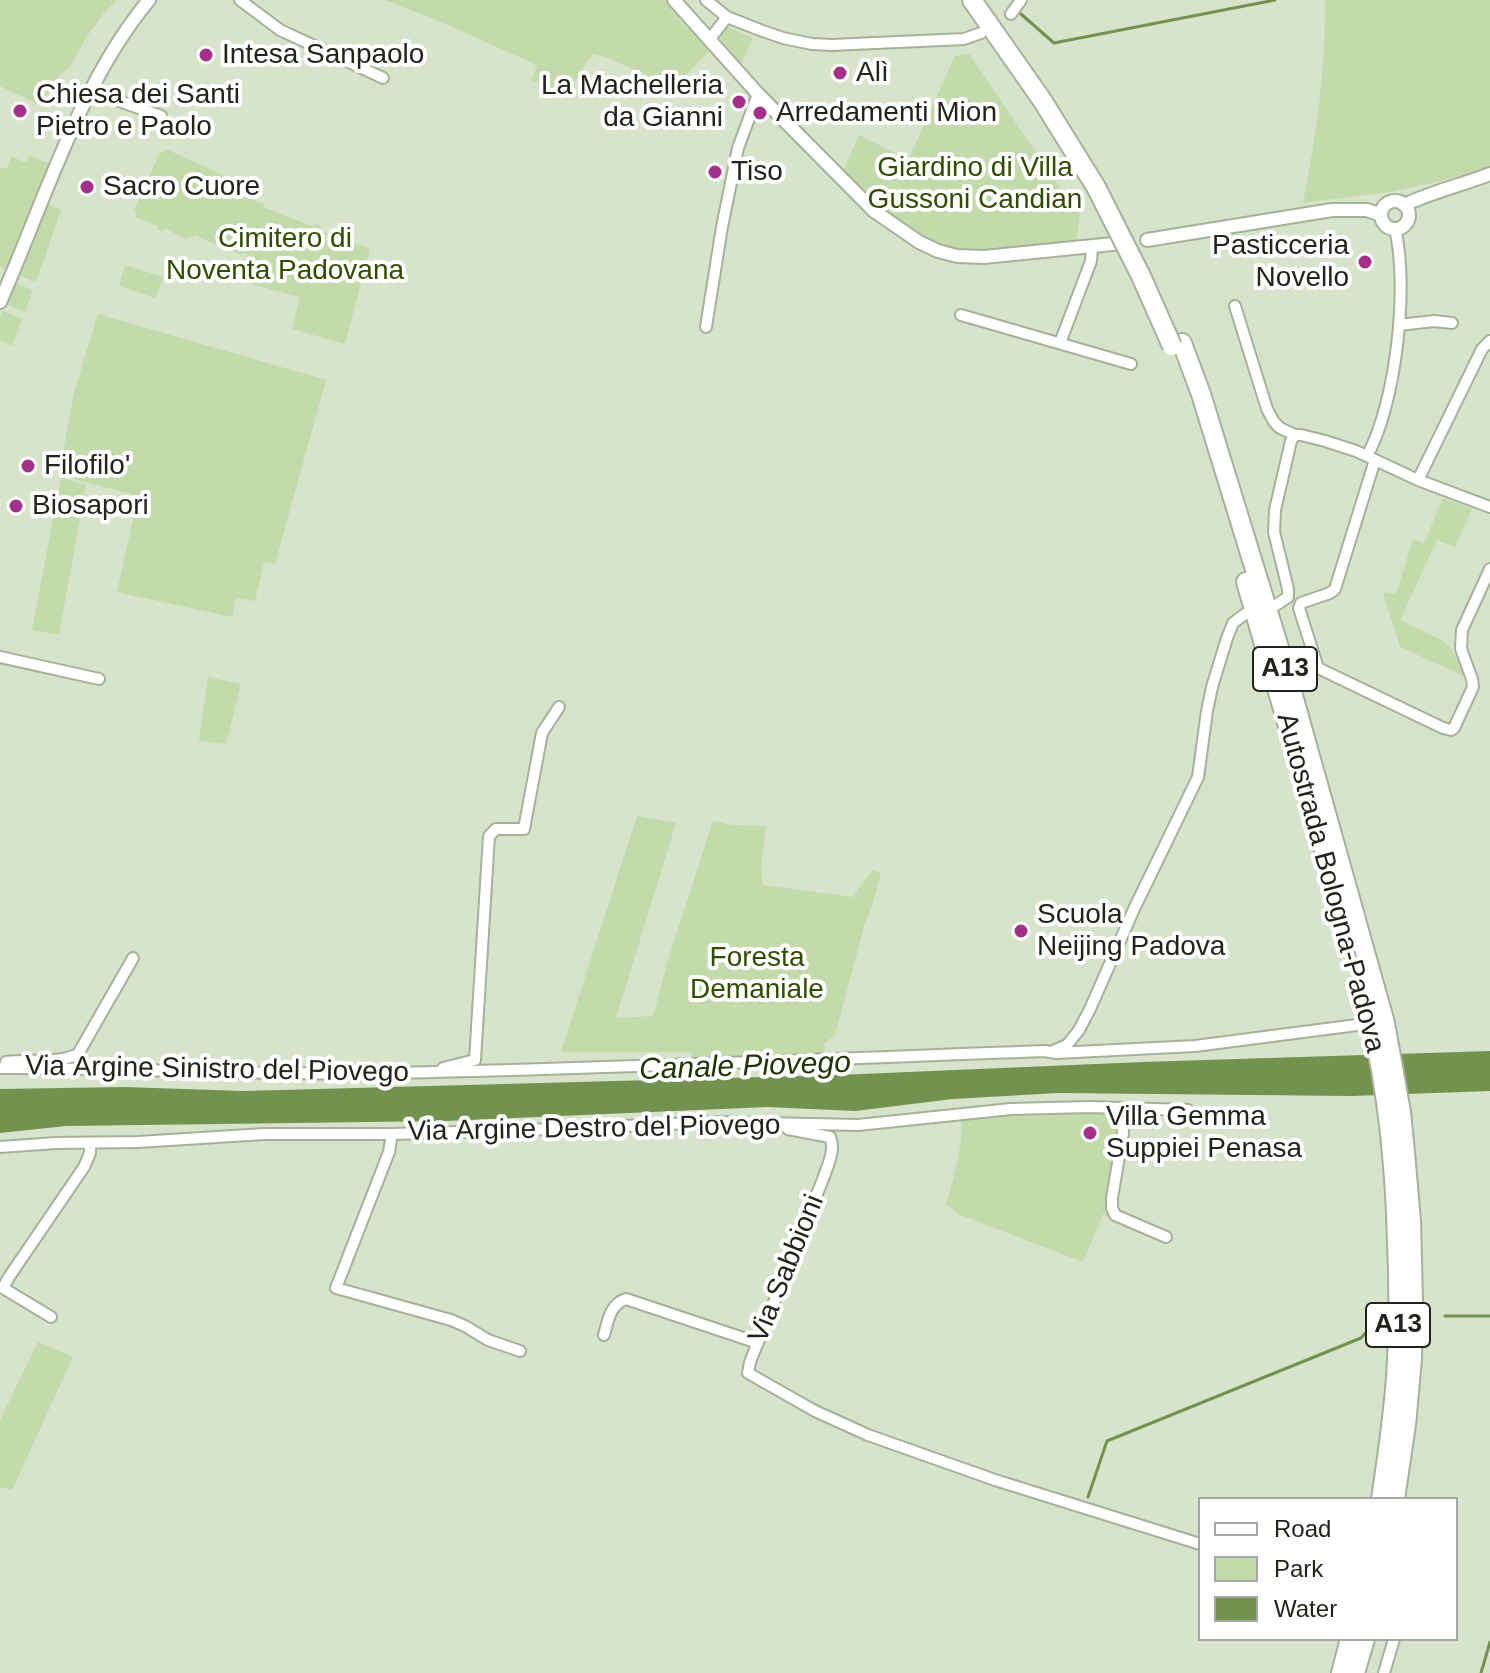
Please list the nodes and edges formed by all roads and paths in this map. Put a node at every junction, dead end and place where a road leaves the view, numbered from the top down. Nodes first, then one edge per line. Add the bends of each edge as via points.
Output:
1 (149, 0) edge
2 (240, 0) edge
3 (706, 0) edge
4 (972, 0) edge
5 (986, 0) edge
6 (1021, 0) edge
7 (679, 1) edge
8 (1011, 14) dead end
9 (727, 17) junction
10 (981, 33) dead end
11 (709, 40) junction
12 (383, 78) dead end
13 (91, 91) junction
14 (758, 94) junction
15 (178, 130) dead end
16 (1490, 174) edge
17 (1101, 186) junction
18 (1404, 205) junction
19 (1381, 215) junction
20 (1395, 229) junction
21 (1147, 240) dead end
22 (1113, 244) dead end
23 (1092, 247) junction
24 (0, 302) edge
25 (1235, 306) dead end
26 (961, 315) dead end
27 (1452, 323) dead end
28 (1399, 325) junction
29 (706, 327) dead end
30 (1490, 341) edge
31 (1060, 343) junction
32 (1131, 364) dead end
33 (1295, 435) junction
34 (1371, 458) junction
35 (1418, 480) junction
36 (1490, 507) edge
37 (1490, 569) edge
38 (1276, 605) dead end
39 (1245, 614) dead end
40 (0, 657) edge
41 (99, 679) dead end
42 (559, 707) dead end
43 (133, 958) dead end
44 (1357, 1025) dead end
45 (1045, 1051) junction
46 (0, 1066) edge
47 (433, 1071) junction
48 (1121, 1108) junction
49 (1188, 1110) dead end
50 (785, 1124) junction
51 (392, 1134) junction
52 (90, 1143) junction
53 (0, 1147) edge
54 (1399, 1151) junction
55 (1166, 1237) dead end
56 (51, 1317) dead end
57 (604, 1335) dead end
58 (758, 1343) junction
59 (520, 1351) dead end
60 (1381, 1497) edge
61 (1395, 1497) edge
62 (1198, 1543) edge
63 (1349, 1641) edge
64 (1364, 1641) edge
65 (1393, 1641) edge
66 (1341, 1673) edge
67 (1355, 1673) edge
68 (1384, 1673) edge

1 - 13 street
2 - 12 street via 280,30
3 - 9 street
4 - 17 highway, Autostrada Bologna-Padova / A13
5 - 17 highway, Autostrada Bologna-Padova / A13 via 1059,105
6 - 8 street
7 - 11 street
9 - 10 street via 783,38 832,45 964,39
9 - 11 street
11 - 14 street
13 - 15 street via 161,116 161,123
13 - 24 street
14 - 23 street via 874,211 928,246 957,256 984,257
14 - 29 street via 738,148
16 - 18 street
17 - 54 highway, Autostrada Bologna-Padova / A13, bridge via 1177,345 1372,998
18 - 19 street via 1387,203
18 - 20 street via 1408,217
19 - 20 street
19 - 21 street via 1332,210
20 - 28 street via 1400,252
22 - 23 street
23 - 31 street
25 - 33 street via 1267,409 1280,428
26 - 31 street
27 - 28 street
28 - 34 street via 1387,404
30 - 35 street
31 - 32 street
33 - 34 street
33 - 38 street via 1275,510 1274,532 1288,589 1288,597
34 - 35 street
34 - 37 street via 1335,589 1299,608 1318,668 1447,730 1454,728 1473,687 1461,649 1462,630
35 - 36 street
39 - 45 street via 1233,623 1227,638 1207,711 1198,777 1079,1030 1067,1045
40 - 41 street
42 - 47 street, Via Argine Sinistro del Piovego via 542,733 524,829 496,829 489,836 475,1060
43 - 46 street, Via Argine Sinistro del Piovego via 78,1054
44 - 45 street, Via Argine Sinistro del Piovego via 1195,1046
45 - 47 street, Via Argine Sinistro del Piovego
46 - 47 street, Via Argine Sinistro del Piovego via 270,1074
48 - 49 street, Via Argine Destro del Piovego
48 - 50 street, Via Argine Destro del Piovego via 1011,1109 858,1125
48 - 55 street via 1123,1133 1112,1208 1115,1215
50 - 51 street, Via Argine Destro del Piovego
50 - 58 street, Via Sabbioni via 830,1137 832,1148
51 - 52 street, Via Argine Destro del Piovego
51 - 59 street via 336,1288 451,1320
52 - 53 street, Via Argine Destro del Piovego
52 - 56 street via 84,1167 3,1288
54 - 60 highway, Autostrada Bologna-Padova / A13 via 1398,1341
54 - 61 highway, Autostrada Bologna-Padova / A13 via 1411,1221 1413,1301 1412,1359
57 - 58 street via 614,1306 626,1299
58 - 62 street, Via Sabbioni via 748,1373 861,1432
63 - 66 highway
64 - 67 highway
65 - 68 street

